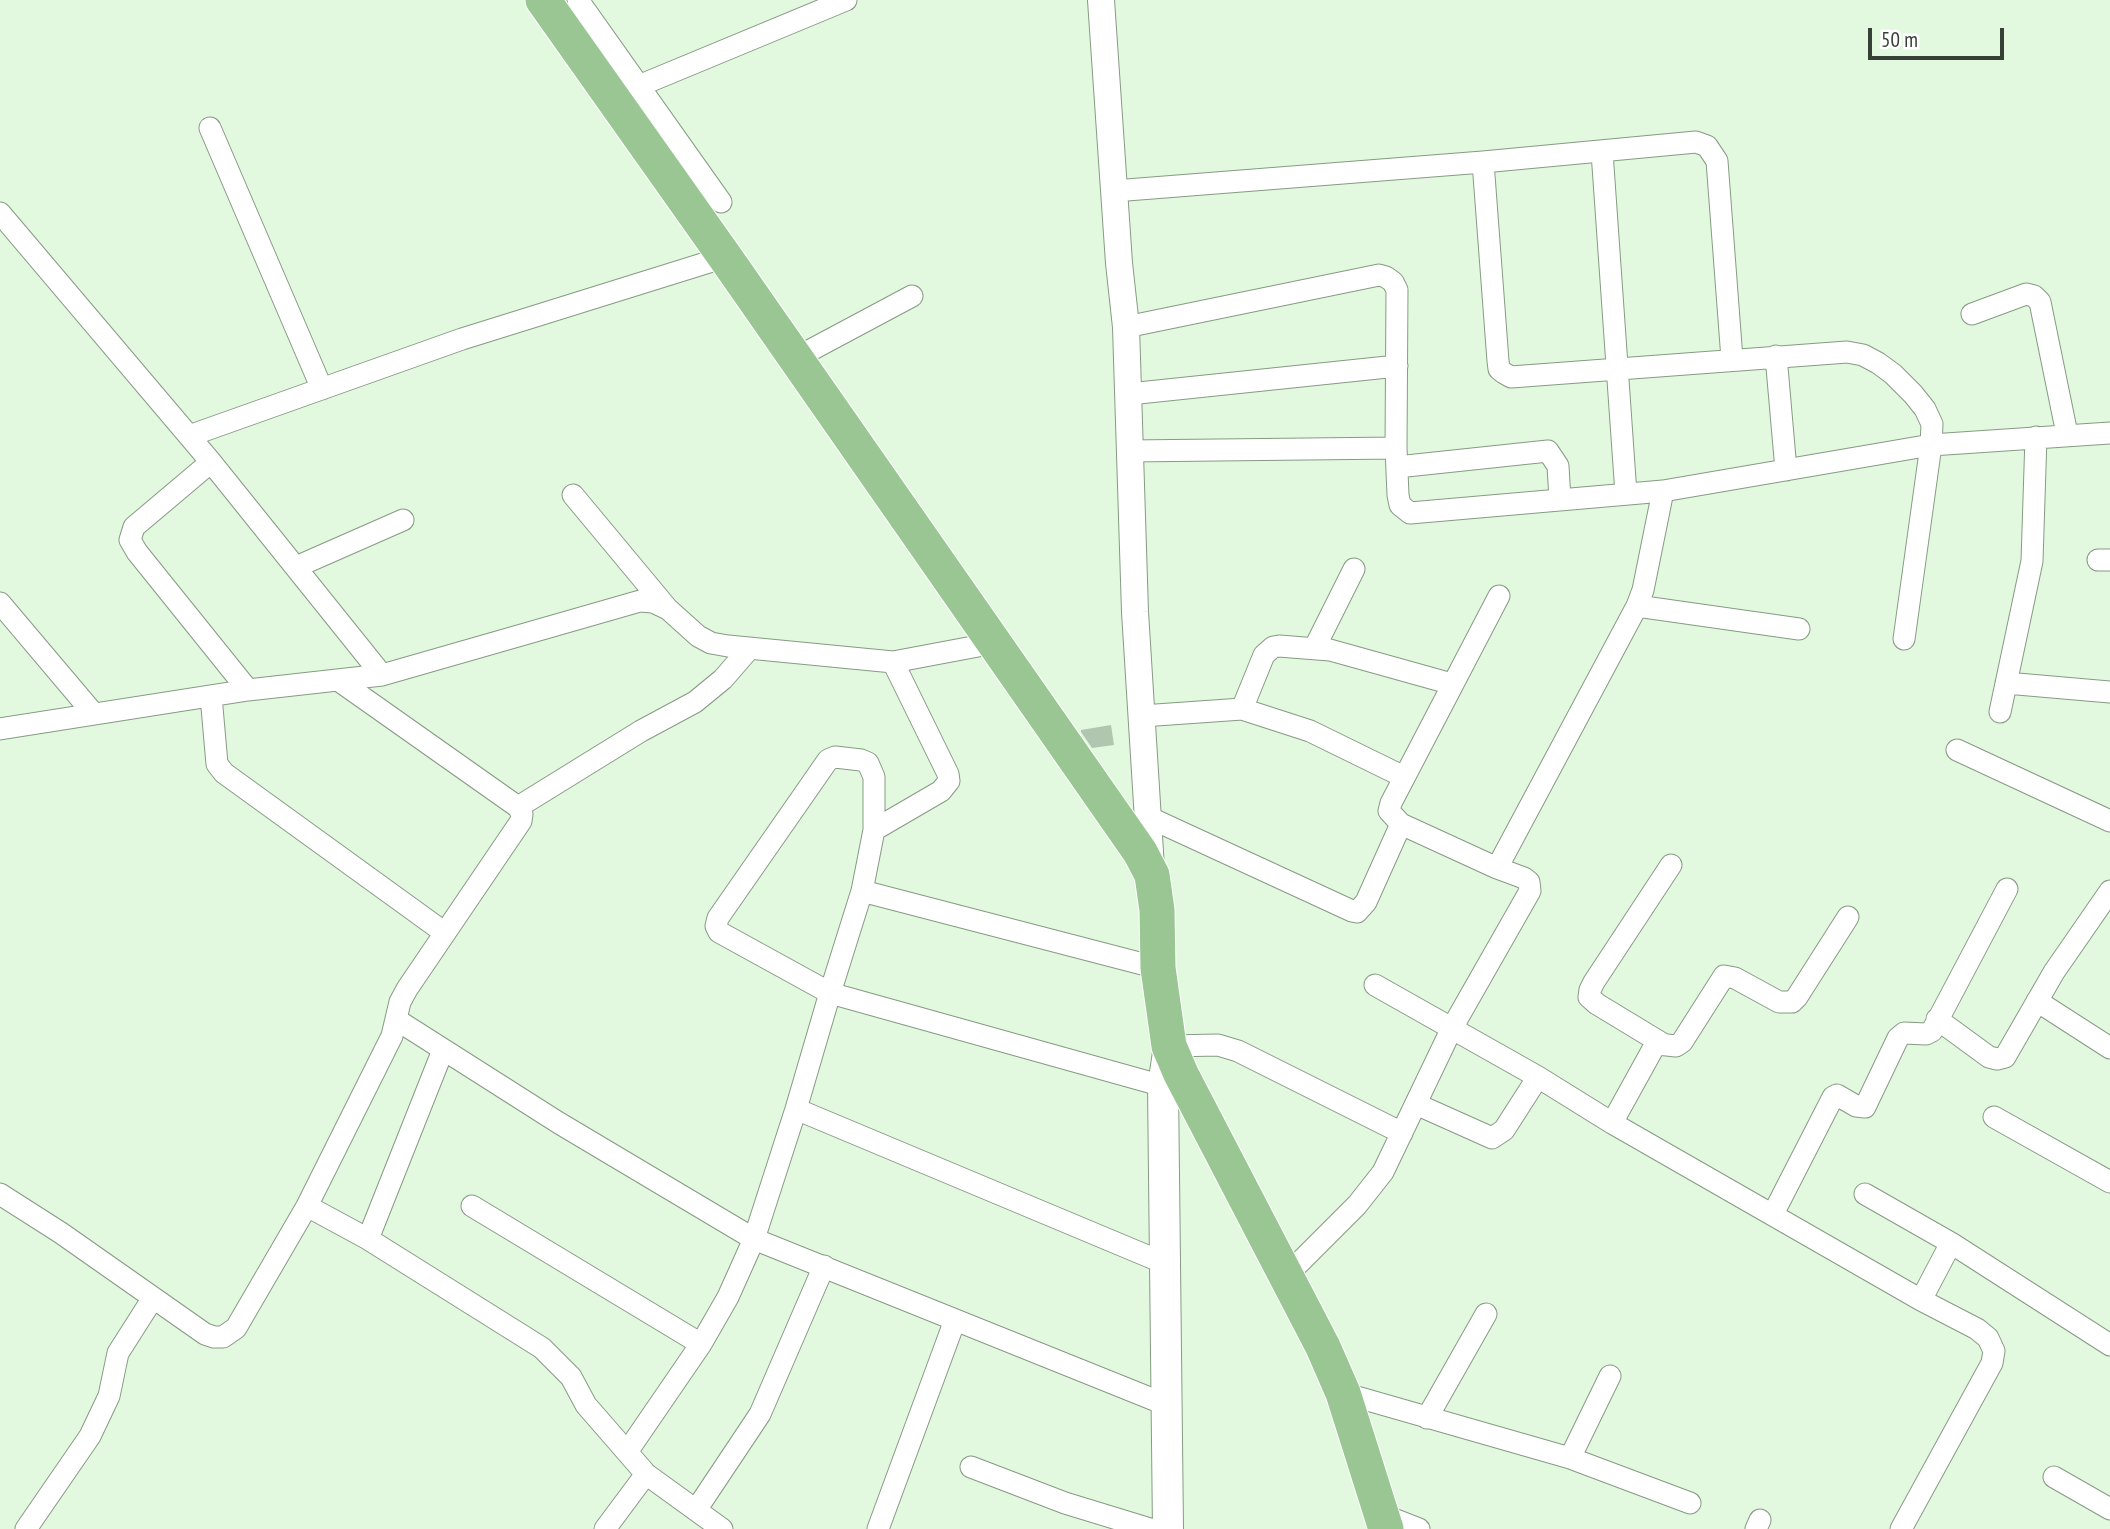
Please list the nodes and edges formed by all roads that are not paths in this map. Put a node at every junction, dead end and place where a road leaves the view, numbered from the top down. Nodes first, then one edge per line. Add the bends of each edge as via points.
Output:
1 (543, 0) edge
2 (578, 0) edge
3 (846, 0) edge
4 (1101, 0) edge
5 (626, 92) junction
6 (210, 128) dead end
7 (1602, 152) junction
8 (1483, 162) junction
9 (1114, 191) junction
10 (721, 202) dead end
11 (0, 214) edge
12 (725, 257) junction
13 (912, 296) dead end
14 (1972, 314) dead end
15 (1126, 327) junction
16 (1776, 356) junction
17 (794, 359) junction
18 (1732, 359) junction
19 (1397, 366) junction
20 (1617, 369) junction
21 (321, 389) junction
22 (1129, 394) junction
23 (2110, 433) edge
24 (2067, 435) junction
25 (189, 436) junction
26 (2036, 438) junction
27 (1931, 446) junction
28 (1129, 452) junction
29 (1396, 457) junction
30 (211, 462) junction
31 (1786, 470) junction
32 (1663, 491) junction
33 (1626, 494) junction
34 (573, 495) dead end
35 (1560, 500) junction
36 (403, 520) dead end
37 (296, 568) junction
38 (1354, 569) dead end
39 (1499, 596) dead end
40 (0, 603) edge
41 (1637, 606) junction
42 (668, 609) junction
43 (1799, 629) dead end
44 (1904, 639) dead end
45 (994, 643) junction
46 (1315, 647) junction
47 (749, 649) junction
48 (893, 662) junction
49 (382, 675) junction
50 (338, 680) junction
51 (2007, 683) junction
52 (1452, 684) junction
53 (248, 691) junction
54 (2110, 692) edge
55 (211, 696) junction
56 (1242, 709) junction
57 (2000, 712) dead end
58 (93, 713) junction
59 (1142, 716) junction
60 (0, 729) edge
61 (1957, 750) dead end
62 (1404, 777) junction
63 (518, 807) junction
64 (1148, 817) junction
65 (2110, 821) edge
66 (1401, 824) junction
67 (874, 830) junction
68 (1671, 865) dead end
69 (1497, 868) junction
70 (1152, 875) junction
71 (2007, 889) dead end
72 (862, 891) junction
73 (2110, 891) edge
74 (1848, 917) dead end
75 (445, 933) junction
76 (1158, 968) junction
77 (1375, 985) dead end
78 (830, 993) junction
79 (2037, 1001) junction
80 (1937, 1019) junction
81 (397, 1020) junction
82 (1452, 1028) junction
83 (1663, 1044) junction
84 (1169, 1046) junction
85 (2110, 1048) edge
86 (443, 1050) junction
87 (1538, 1077) junction
88 (1163, 1086) junction
89 (1416, 1104) junction
90 (796, 1109) junction
91 (1994, 1117) dead end
92 (1612, 1123) junction
93 (1402, 1133) junction
94 (2110, 1182) edge
95 (0, 1194) edge
96 (1865, 1194) dead end
97 (307, 1206) junction
98 (472, 1206) dead end
99 (1773, 1214) junction
100 (368, 1239) junction
101 (754, 1239) junction
102 (1951, 1243) junction
103 (1164, 1263) junction
104 (824, 1266) junction
105 (1286, 1276) junction
106 (153, 1297) junction
107 (1921, 1300) junction
108 (1486, 1314) dead end
109 (955, 1320) junction
110 (701, 1344) junction
111 (2110, 1345) edge
112 (1610, 1376) dead end
113 (1343, 1393) junction
114 (1167, 1405) junction
115 (1427, 1418) junction
116 (627, 1452) junction
117 (1570, 1458) junction
118 (971, 1467) dead end
119 (646, 1474) junction
120 (2054, 1476) dead end
121 (1690, 1503) dead end
122 (2110, 1508) edge
123 (696, 1510) junction
124 (1385, 1522) edge
125 (26, 1529) edge
126 (605, 1529) edge
127 (722, 1529) edge
128 (878, 1529) edge
129 (1150, 1529) edge
130 (1168, 1529) edge
131 (1419, 1529) edge
132 (1901, 1529) edge

1 - 5 highway
2 - 5 street
3 - 5 street
4 - 9 street
5 - 10 street
5 - 12 highway
6 - 21 street
7 - 8 street
7 - 18 street via 1696,142 1713,152
7 - 20 street
8 - 9 street
8 - 20 street via 1499,369 1511,377
9 - 15 street
11 - 25 street
12 - 17 highway
12 - 21 street via 462,339
13 - 17 street
14 - 24 street via 2026,294 2039,302
15 - 19 street via 1379,275 1393,282 1397,290
15 - 22 street
16 - 18 street
16 - 27 street via 1847,352 1878,363 1925,409 1932,424
16 - 31 street
17 - 45 highway
18 - 20 street
19 - 22 street
19 - 29 street
20 - 33 street
21 - 25 street
22 - 28 street
23 - 24 street
24 - 26 street
25 - 30 street
26 - 27 street
26 - 51 street via 2032,561
27 - 31 street
27 - 44 street
28 - 29 street
28 - 59 street
29 - 35 street via 1548,452 1558,466
29 - 35 street via 1400,505 1410,513
30 - 37 street
30 - 53 street via 134,527 130,540
31 - 32 street
32 - 33 street
32 - 41 street
33 - 35 street
34 - 42 street
36 - 37 street
37 - 49 street
38 - 46 street
39 - 52 street
40 - 58 street
41 - 43 street
41 - 69 street
42 - 47 street via 711,643
42 - 49 street via 640,601
45 - 48 street
45 - 70 highway
46 - 52 street
46 - 56 street via 1268,650
47 - 48 street
47 - 63 street via 695,702
48 - 67 street via 949,781 941,791
49 - 50 street
50 - 53 street
50 - 63 street
51 - 54 street
51 - 57 street
52 - 62 street
53 - 55 street
55 - 58 street
55 - 75 street via 217,764 223,773
56 - 59 street
56 - 62 street via 1310,731
58 - 60 street
59 - 64 street
61 - 65 street
62 - 66 street via 1389,811
63 - 75 street via 521,821
64 - 66 street via 1357,912 1366,902
64 - 70 street
66 - 69 street
67 - 72 street
67 - 78 street via 872,769 861,760 828,760 718,918 716,926 726,937
68 - 83 street via 1594,982 1589,997
69 - 82 street via 1530,882 1530,891
70 - 76 highway
71 - 80 street
72 - 76 street
72 - 78 street
73 - 79 street
74 - 83 street via 1792,1002 1779,1002 1724,976 1682,1042
75 - 81 street via 407,989
76 - 84 highway
77 - 82 street
78 - 88 street
78 - 90 street
79 - 80 street via 2011,1049 1997,1059
79 - 85 street
80 - 99 street via 1926,1034 1904,1033 1898,1038 1865,1107 1833,1097
81 - 86 street
81 - 97 street
82 - 87 street
82 - 89 street
83 - 92 street via 1650,1052
84 - 88 main road
84 - 93 street via 1218,1045 1238,1051
84 - 105 highway
86 - 100 street
86 - 101 street
87 - 89 street via 1504,1130 1492,1138
87 - 92 street
88 - 103 main road
89 - 93 street
90 - 101 street
90 - 103 street
91 - 94 street
92 - 99 street
93 - 105 street via 1373,1187
95 - 106 street
96 - 102 street
97 - 100 street
97 - 106 street via 230,1334 205,1334
98 - 110 street
99 - 107 street
100 - 116 street via 542,1348
101 - 104 street
101 - 110 street
102 - 107 street
102 - 111 street
103 - 114 main road
104 - 109 street
104 - 123 street via 760,1414
105 - 113 highway
106 - 125 street via 118,1353 109,1396 90,1436
107 - 132 street via 1977,1329 1994,1351 1992,1363
108 - 115 street
109 - 114 street
109 - 128 street
110 - 116 street
112 - 117 street
113 - 115 street
113 - 124 highway
114 - 130 main road
115 - 117 street
116 - 119 street
117 - 121 street
118 - 129 street
119 - 123 street
119 - 126 street
120 - 122 street
123 - 127 street
124 - 131 street

